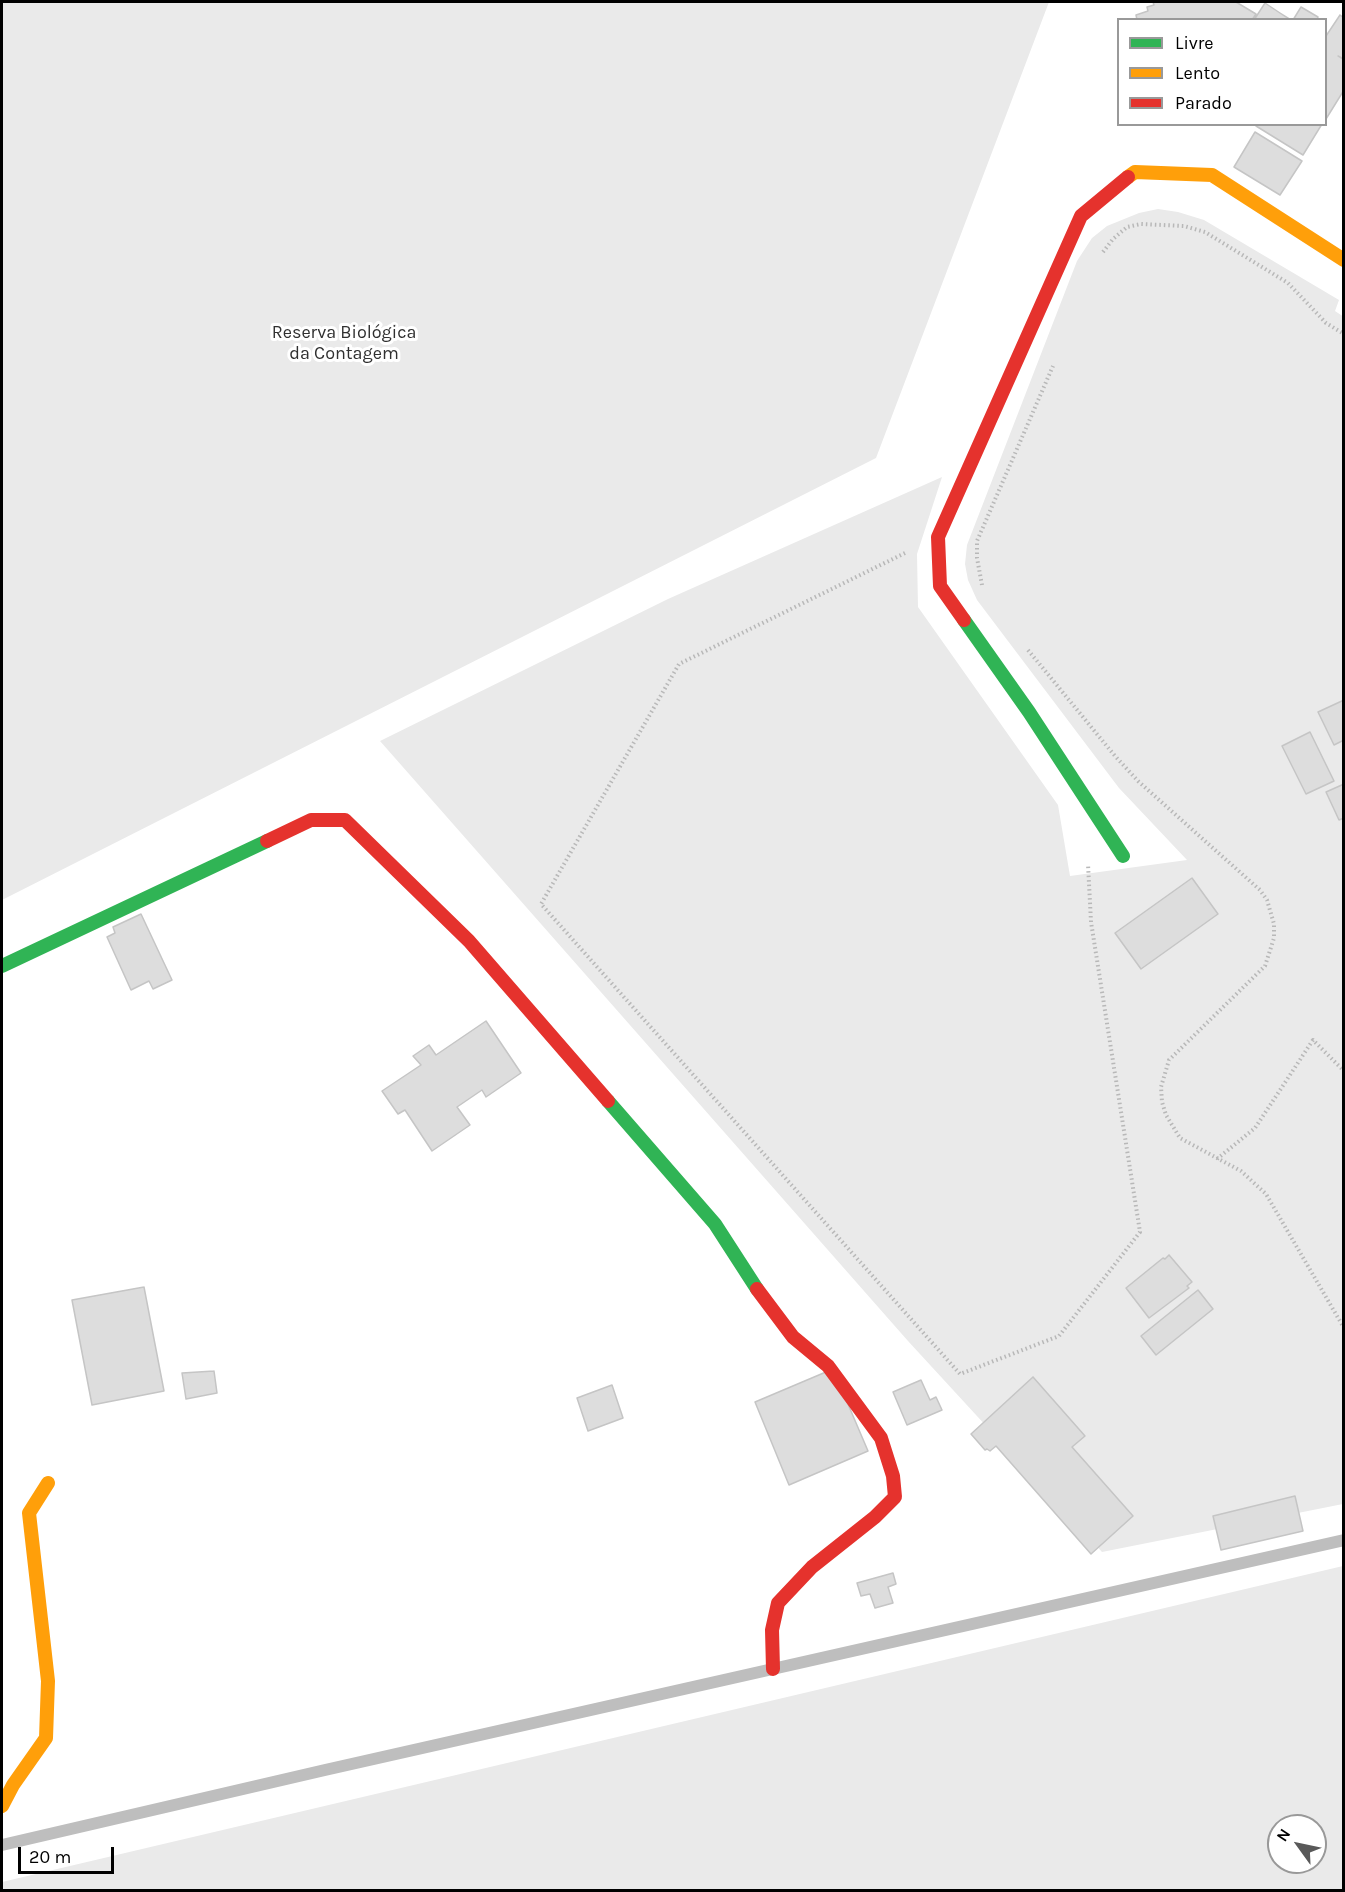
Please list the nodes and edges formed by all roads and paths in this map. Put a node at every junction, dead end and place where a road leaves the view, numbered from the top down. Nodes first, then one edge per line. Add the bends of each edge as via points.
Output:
1 (1102, 254) dead end
2 (1344, 260) edge
3 (1344, 334) edge
4 (1056, 360) dead end
5 (938, 537) junction
6 (983, 588) dead end
7 (1026, 646) dead end
8 (1088, 854) dead end
9 (1123, 856) dead end
10 (2, 966) edge
11 (1344, 1071) edge
12 (1217, 1159) junction
13 (1344, 1328) edge
14 (48, 1483) dead end
15 (1344, 1540) edge
16 (773, 1669) junction
17 (2, 1806) edge
18 (2, 1845) edge

1 - 3 path via 1127,227 1141,224 1165,223 1205,232 1288,283 1326,323
2 - 5 street via 1212,175 1135,172 1081,216
4 - 6 path via 977,541
5 - 8 path via 679,664 541,904 960,1374 1059,1336 1140,1232 1091,922
5 - 9 street via 940,586
7 - 12 path via 1138,781 1260,890 1272,912 1274,939 1265,966 1169,1060 1164,1073 1162,1102 1172,1127 1180,1138
10 - 16 street via 310,820 345,820 469,941 716,1224 767,1305 793,1337 828,1366 881,1438 895,1497 812,1567 778,1603 772,1630
11 - 12 path via 1313,1040 1255,1128
12 - 13 path via 1241,1172 1266,1194
14 - 17 street via 29,1513 48,1681 46,1738
15 - 16 lane
16 - 18 lane

